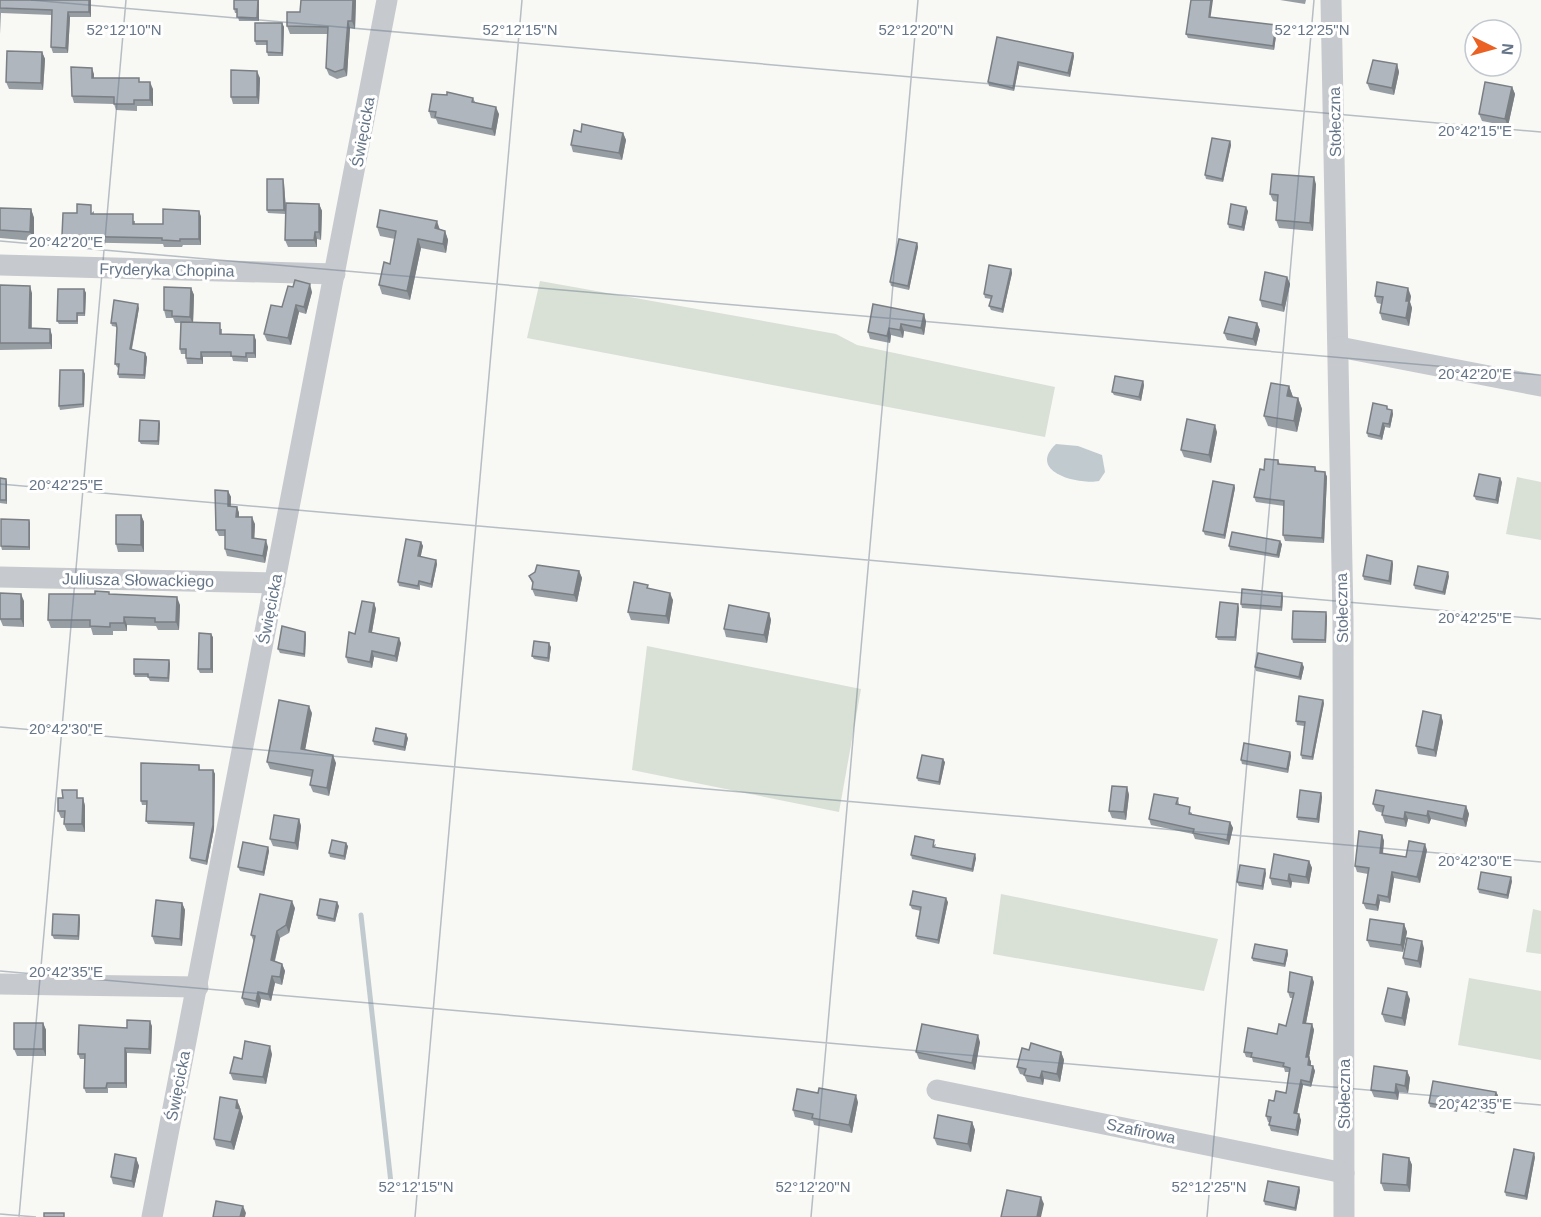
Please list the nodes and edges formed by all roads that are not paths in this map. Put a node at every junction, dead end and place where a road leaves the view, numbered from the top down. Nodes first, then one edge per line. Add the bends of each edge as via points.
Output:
1 (387, 0) edge
2 (1331, 0) edge
3 (0, 266) edge
4 (335, 274) junction
5 (1339, 347) junction
6 (1541, 387) edge
7 (0, 577) edge
8 (275, 583) junction
9 (0, 984) edge
10 (198, 987) junction
11 (937, 1090) dead end
12 (1344, 1173) junction
13 (152, 1217) edge
14 (1344, 1217) edge

1 - 4 street, Święcicka
2 - 5 street, Stołeczna
3 - 4 street, Fryderyka Chopina
4 - 8 street, Święcicka
5 - 6 street
5 - 12 street, Stołeczna
7 - 8 street, Juliusza Słowackiego
8 - 10 street, Święcicka
9 - 10 street
10 - 13 street, Święcicka
11 - 12 street, Szafirowa
12 - 14 street, Stołeczna

